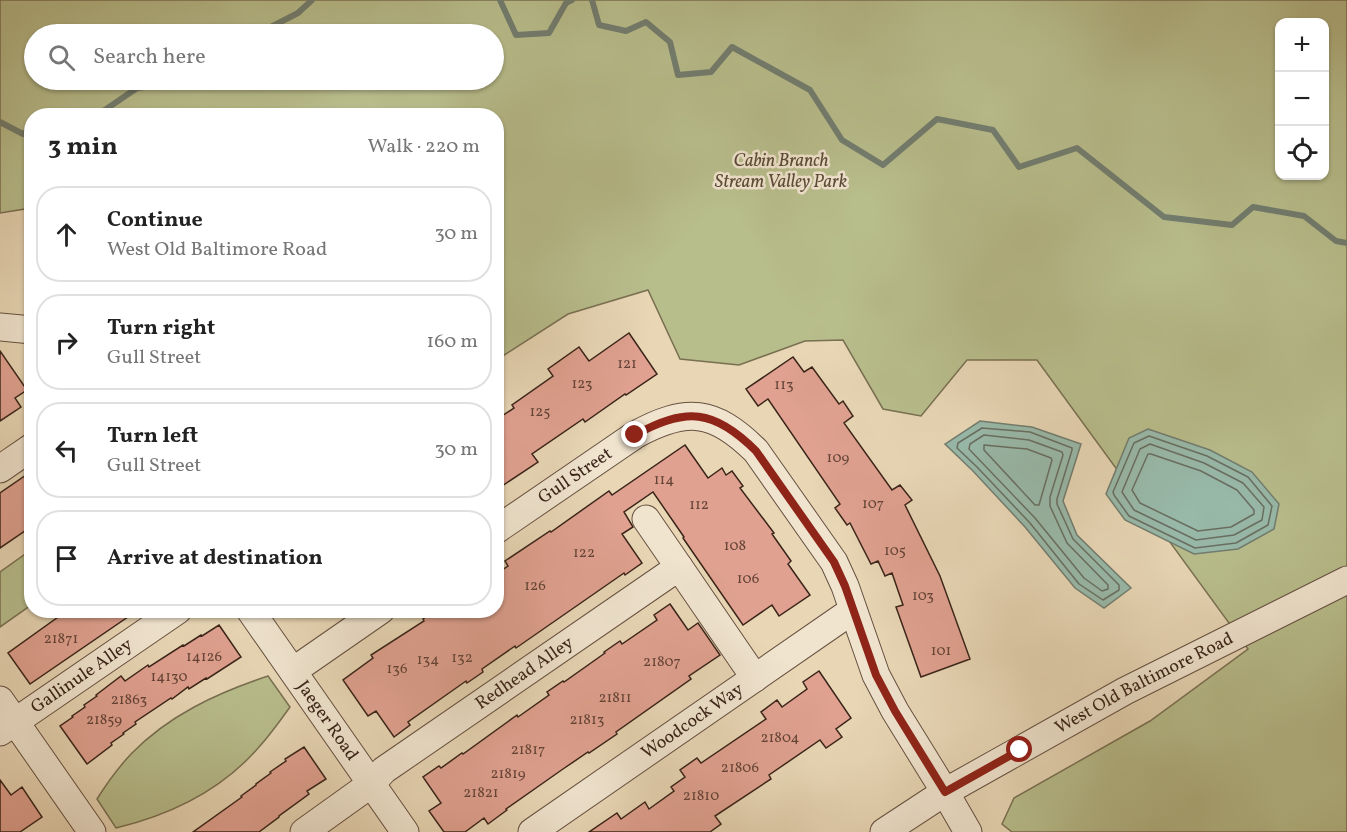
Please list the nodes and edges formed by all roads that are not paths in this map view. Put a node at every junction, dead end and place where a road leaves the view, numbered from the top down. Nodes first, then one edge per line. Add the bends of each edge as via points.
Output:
1 (0, 327) edge
2 (24, 329) edge
3 (24, 452) edge
4 (0, 469) edge
5 (646, 519) dead end
6 (504, 525) edge
7 (679, 567) junction
8 (1347, 580) edge
9 (854, 610) junction
10 (165, 618) edge
11 (256, 618) edge
12 (369, 618) edge
13 (293, 671) junction
14 (754, 678) junction
15 (5, 718) edge
16 (371, 784) junction
17 (945, 792) junction
18 (92, 832) edge
19 (304, 832) edge
20 (405, 832) edge
21 (532, 832) edge
22 (884, 832) edge
23 (968, 832) edge

1 - 2 street
3 - 4 street
5 - 7 street
6 - 9 street, Gull Street via 635,435 668,420 705,417 740,435 756,451 834,562
7 - 14 street
7 - 16 street, Redhead Alley via 384,770
8 - 17 street, West Old Baltimore Road via 1125,691
9 - 14 street, Woodcock Way
9 - 17 street, Gull Street via 876,675
10 - 15 street, Gallinule Alley
11 - 13 street, Jaeger Road
12 - 13 street
13 - 16 street, Jaeger Road
14 - 21 street, Woodcock Way
15 - 18 street
16 - 19 street, Redhead Alley
16 - 20 street, Jaeger Road
17 - 22 street, West Old Baltimore Road
17 - 23 street, Gull Street

